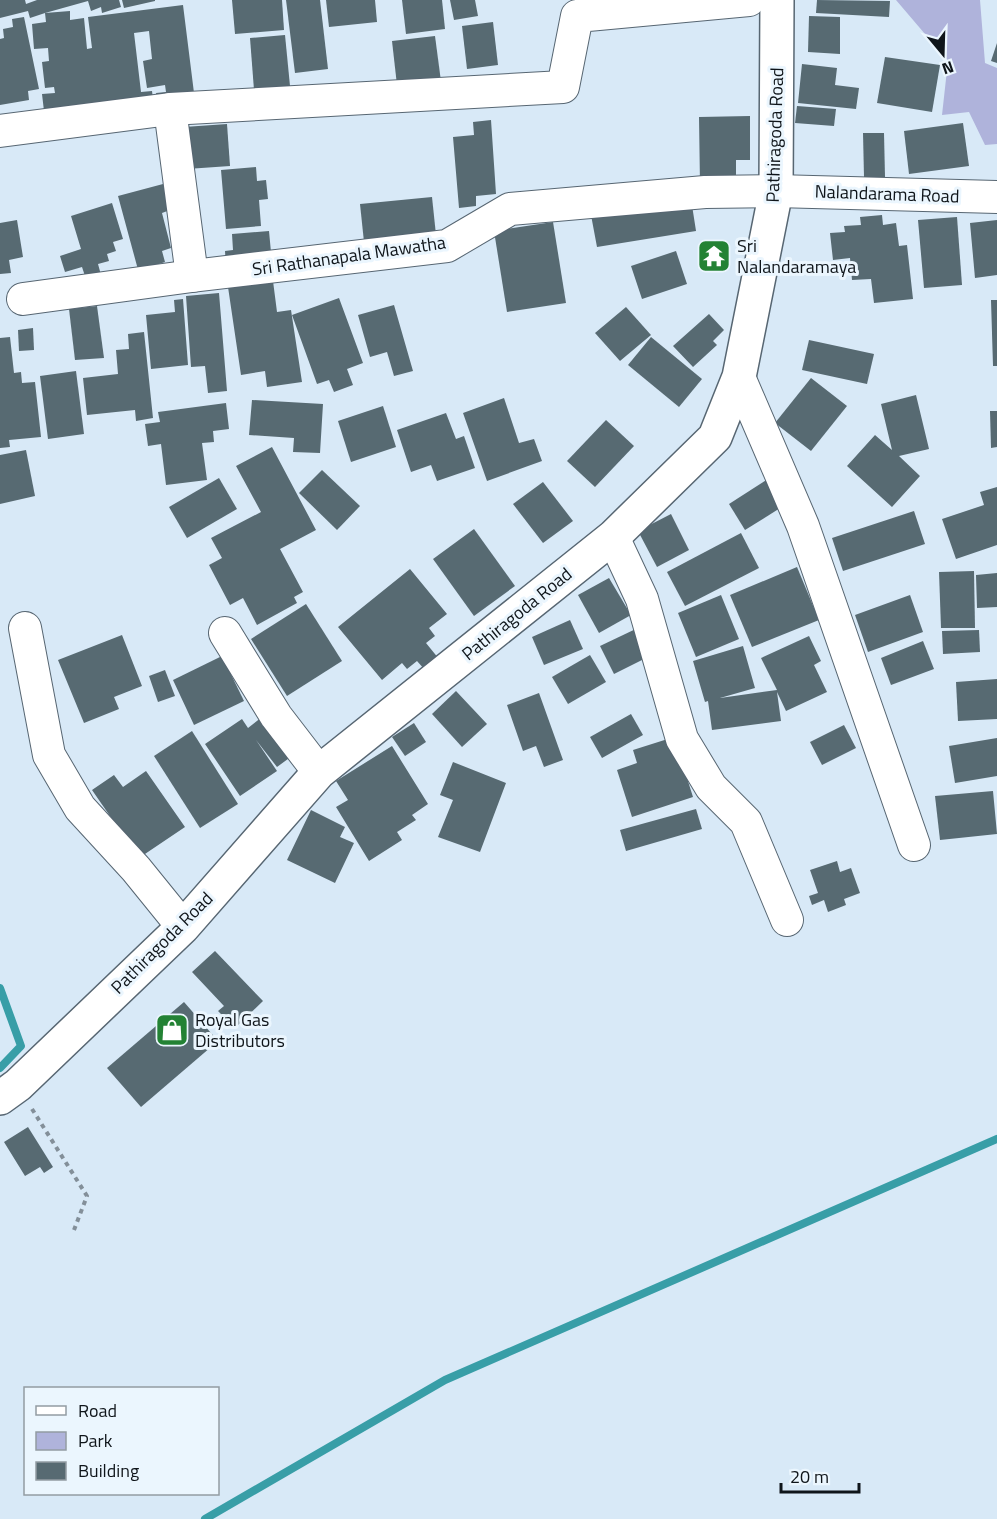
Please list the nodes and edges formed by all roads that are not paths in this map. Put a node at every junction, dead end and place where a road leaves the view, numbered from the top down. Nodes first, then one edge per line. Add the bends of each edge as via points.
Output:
1 (750, 0) edge
2 (777, 0) edge
3 (170, 109) junction
4 (0, 131) edge
5 (776, 190) junction
6 (997, 197) edge
7 (192, 276) junction
8 (22, 299) dead end
9 (739, 377) junction
10 (614, 537) junction
11 (25, 628) dead end
12 (225, 633) dead end
13 (319, 772) junction
14 (914, 845) dead end
15 (787, 920) dead end
16 (183, 927) junction
17 (9, 1092) edge

1 - 3 street via 577,16 563,87
2 - 5 street, Pathiragoda Road
3 - 4 street
3 - 7 street
5 - 6 street, Nalandarama Road
5 - 7 street, Sri Rathanapala Mawatha via 705,192 510,209 447,246
5 - 9 street, Pathiragoda Road
7 - 8 street, Sri Rathanapala Mawatha
9 - 10 street, Pathiragoda Road via 715,437
9 - 14 street via 803,526
10 - 13 street, Pathiragoda Road
10 - 15 street via 642,599 682,739 711,787 746,822
11 - 16 street via 49,755 80,808
12 - 13 street via 276,716
13 - 16 street, Pathiragoda Road
16 - 17 street, Pathiragoda Road

